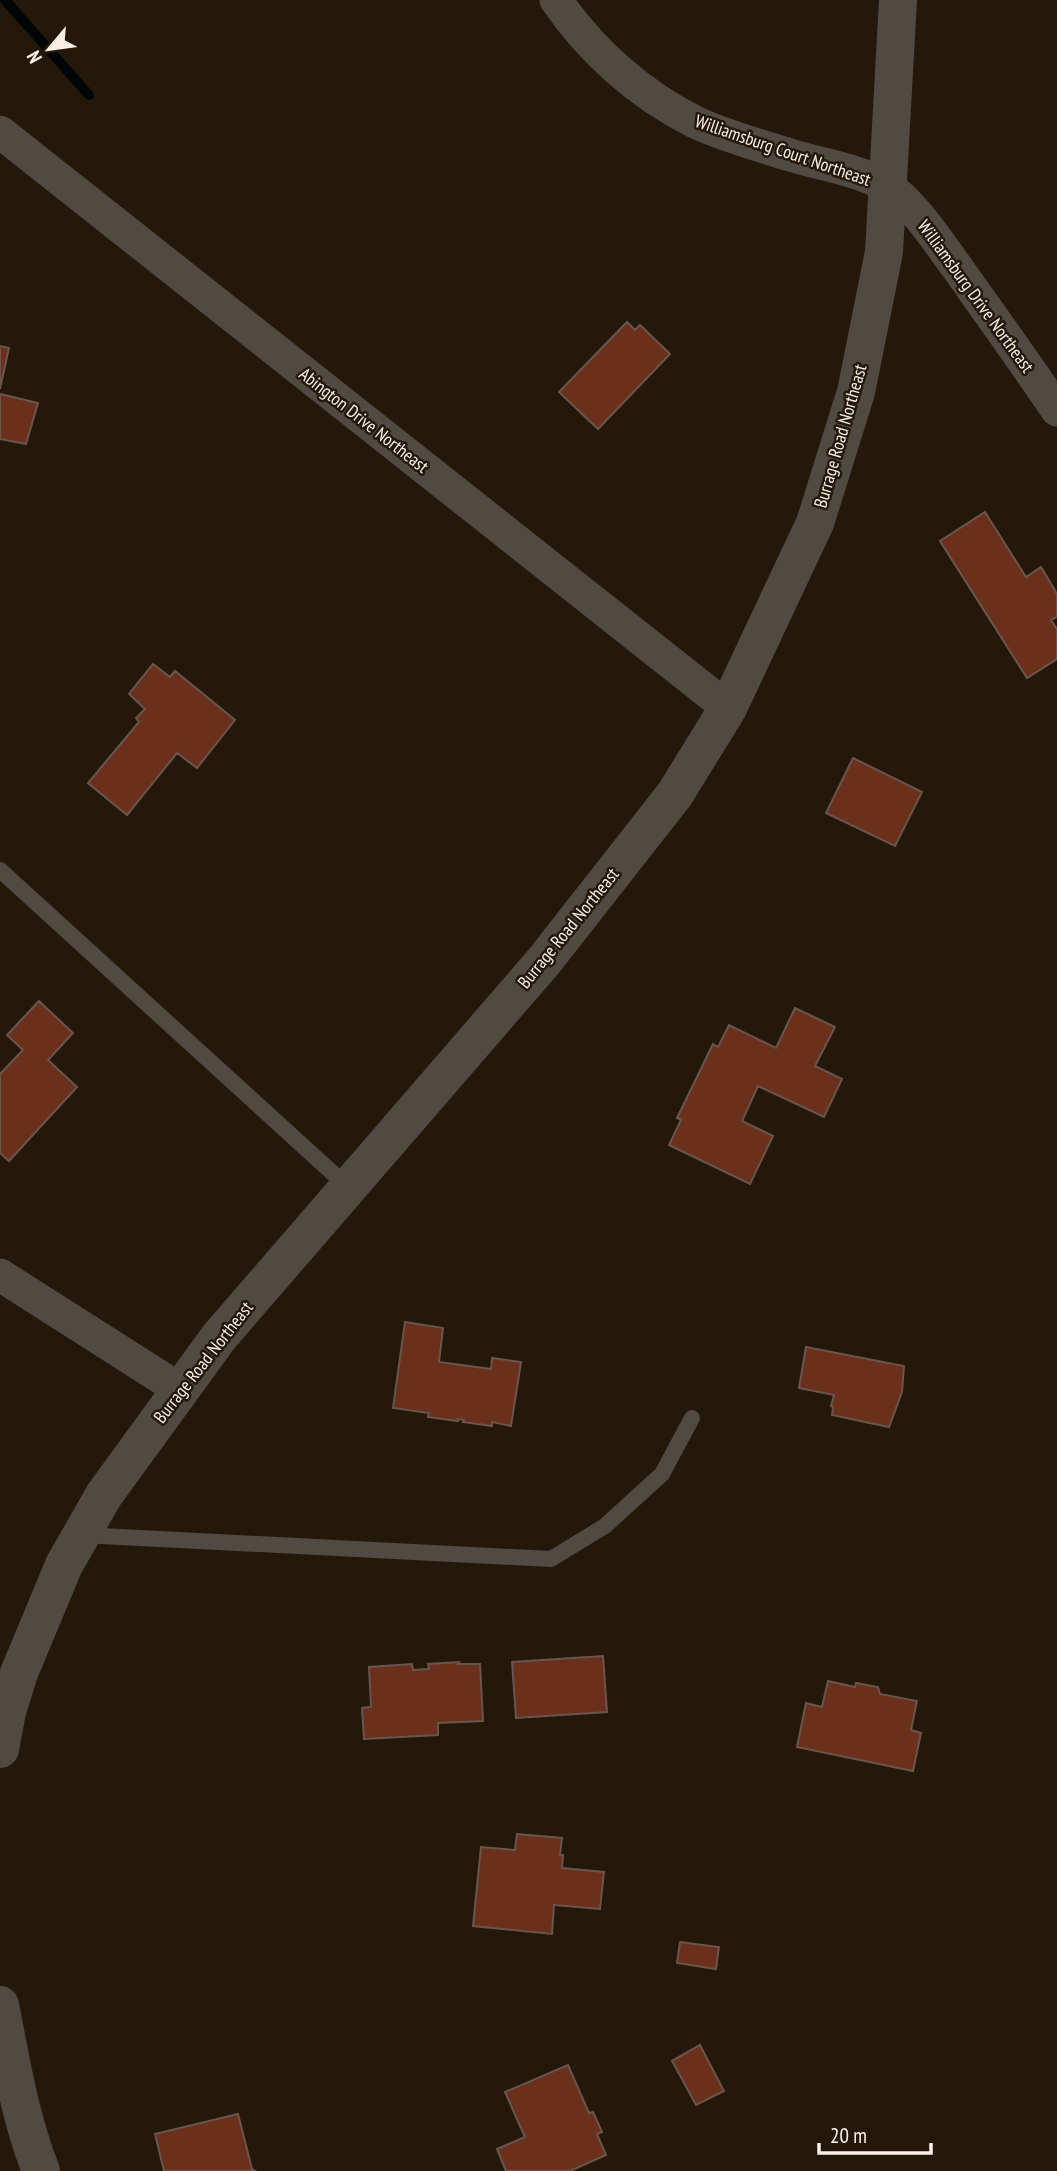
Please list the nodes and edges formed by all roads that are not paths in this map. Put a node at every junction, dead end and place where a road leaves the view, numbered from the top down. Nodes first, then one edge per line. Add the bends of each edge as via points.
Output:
1 (556, 0) edge
2 (898, 0) edge
3 (0, 132) edge
4 (889, 187) junction
5 (1057, 410) edge
6 (728, 708) junction
7 (0, 870) edge
8 (348, 1187) junction
9 (0, 1275) edge
10 (179, 1389) junction
11 (692, 1418) dead end
12 (81, 1535) junction
13 (0, 1749) edge
14 (0, 2005) edge
15 (41, 2171) edge

1 - 4 street, Williamsburg Court Northeast via 608,62 635,85 695,122
2 - 4 street, Burrage Road Northeast
3 - 6 street, Abington Drive Northeast
4 - 5 street, Williamsburg Drive Northeast via 923,222
4 - 6 street, Burrage Road Northeast via 884,252 856,392 815,523
6 - 8 street, Burrage Road Northeast via 675,794 544,961
7 - 8 lane
8 - 10 street, Burrage Road Northeast
9 - 10 street
10 - 12 street, Burrage Road Northeast
11 - 12 lane via 662,1474 605,1526 551,1559
12 - 13 street, Burrage Road Northeast via 19,1673
14 - 15 street via 21,2109

